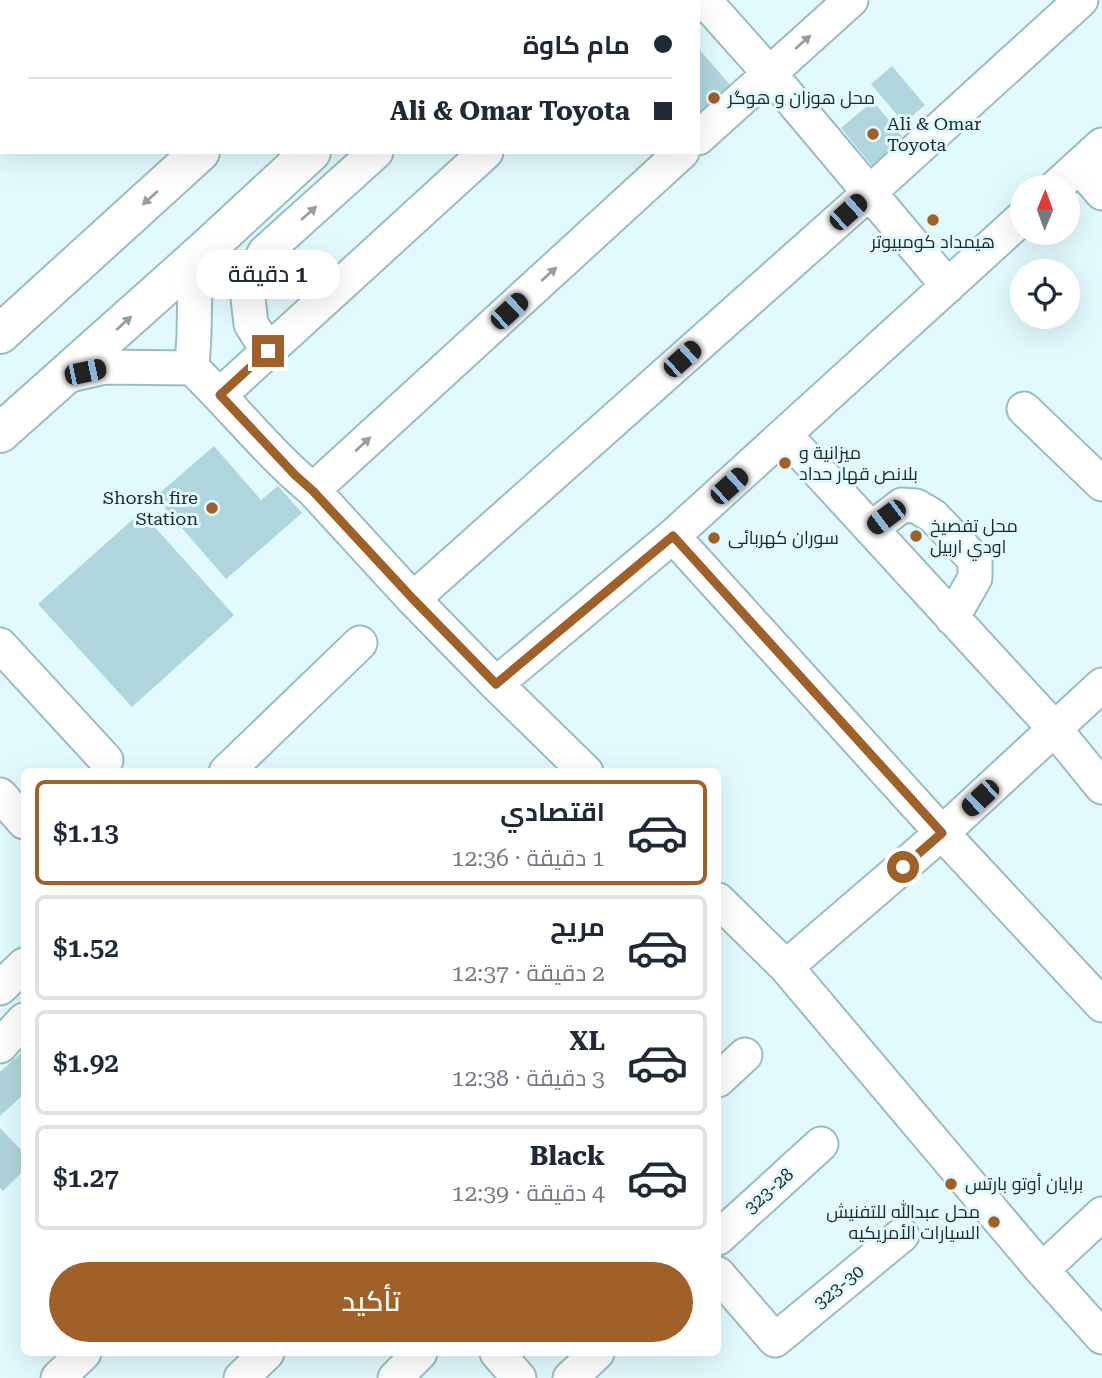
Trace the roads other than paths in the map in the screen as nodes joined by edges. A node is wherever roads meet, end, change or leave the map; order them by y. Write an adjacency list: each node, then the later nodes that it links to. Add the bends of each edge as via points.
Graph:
1 (704, 0): 4 (street)
2 (851, 0): 4 (street, one-way to 2)
3 (1081, 0): 12 (street)
4 (769, 73): 5 (street); 12 (street)
5 (700, 136)
6 (198, 154): 19 (highway, one-way to 19)
7 (309, 154): 14 (highway)
8 (374, 154): 17 (street, one-way to 8)
9 (484, 154): 20 (street)
10 (680, 154): 28 (street, one-way to 10)
11 (1079, 166): 13 (street)
12 (869, 193): 18 (street); 31 (street)
13 (1102, 193)
14 (239, 218): 16 (highway); 17 (street)
15 (1010, 229): 18 (street)
16 (204, 251): 21 (street, via 195,280); 22 (highway, one-way to 16)
17 (265, 252): 20 (street, via 250,279 248,298 251,324)
18 (948, 286): 26 (street)
19 (0, 334)
20 (268, 351): 23 (street)
21 (192, 368): 22 (street, via 105,367); 23 (street)
22 (66, 376): 25 (highway)
23 (220, 395): 28 (street)
24 (1024, 409): 27 (street)
25 (0, 433)
26 (785, 435): 29 (street); 30 (street)
27 (1102, 484)
28 (313, 491): 31 (street)
29 (871, 529): 32 (street); 32 (street, via 902,505 916,506 933,516 975,560 975,578)
30 (673, 536): 35 (street); 44 (street)
31 (413, 599): 35 (street)
32 (952, 618): 37 (street)
33 (360, 643): 39 (street)
34 (0, 645): 38 (street)
35 (496, 684): 40 (street)
36 (1102, 685): 37 (street)
37 (1054, 728): 41 (street); 44 (street)
38 (106, 760)
39 (230, 768)
40 (582, 768)
41 (1102, 787)
42 (0, 795): 43 (street)
43 (21, 819)
44 (942, 833): 46 (street); 49 (street)
45 (721, 903): 46 (street)
46 (786, 967): 58 (street)
47 (21, 968): 48 (street)
48 (0, 988)
49 (1102, 1005)
50 (21, 1023): 51 (street)
51 (0, 1046)
52 (745, 1055): 53 (street)
53 (721, 1077)
54 (821, 1144): 56 (street, 323-28)
55 (1102, 1214): 58 (street)
56 (721, 1235)
57 (902, 1235): 59 (street, 323-30, via 775,1339)
58 (1042, 1270): 60 (street)
59 (721, 1277)
60 (1102, 1337)
61 (81, 1356): 66 (street)
62 (264, 1356): 67 (street)
63 (417, 1356): 68 (street)
64 (500, 1356): 69 (street)
65 (594, 1356): 70 (street)
66 (58, 1378)
67 (241, 1378)
68 (396, 1378)
69 (519, 1378)
70 (570, 1378)

